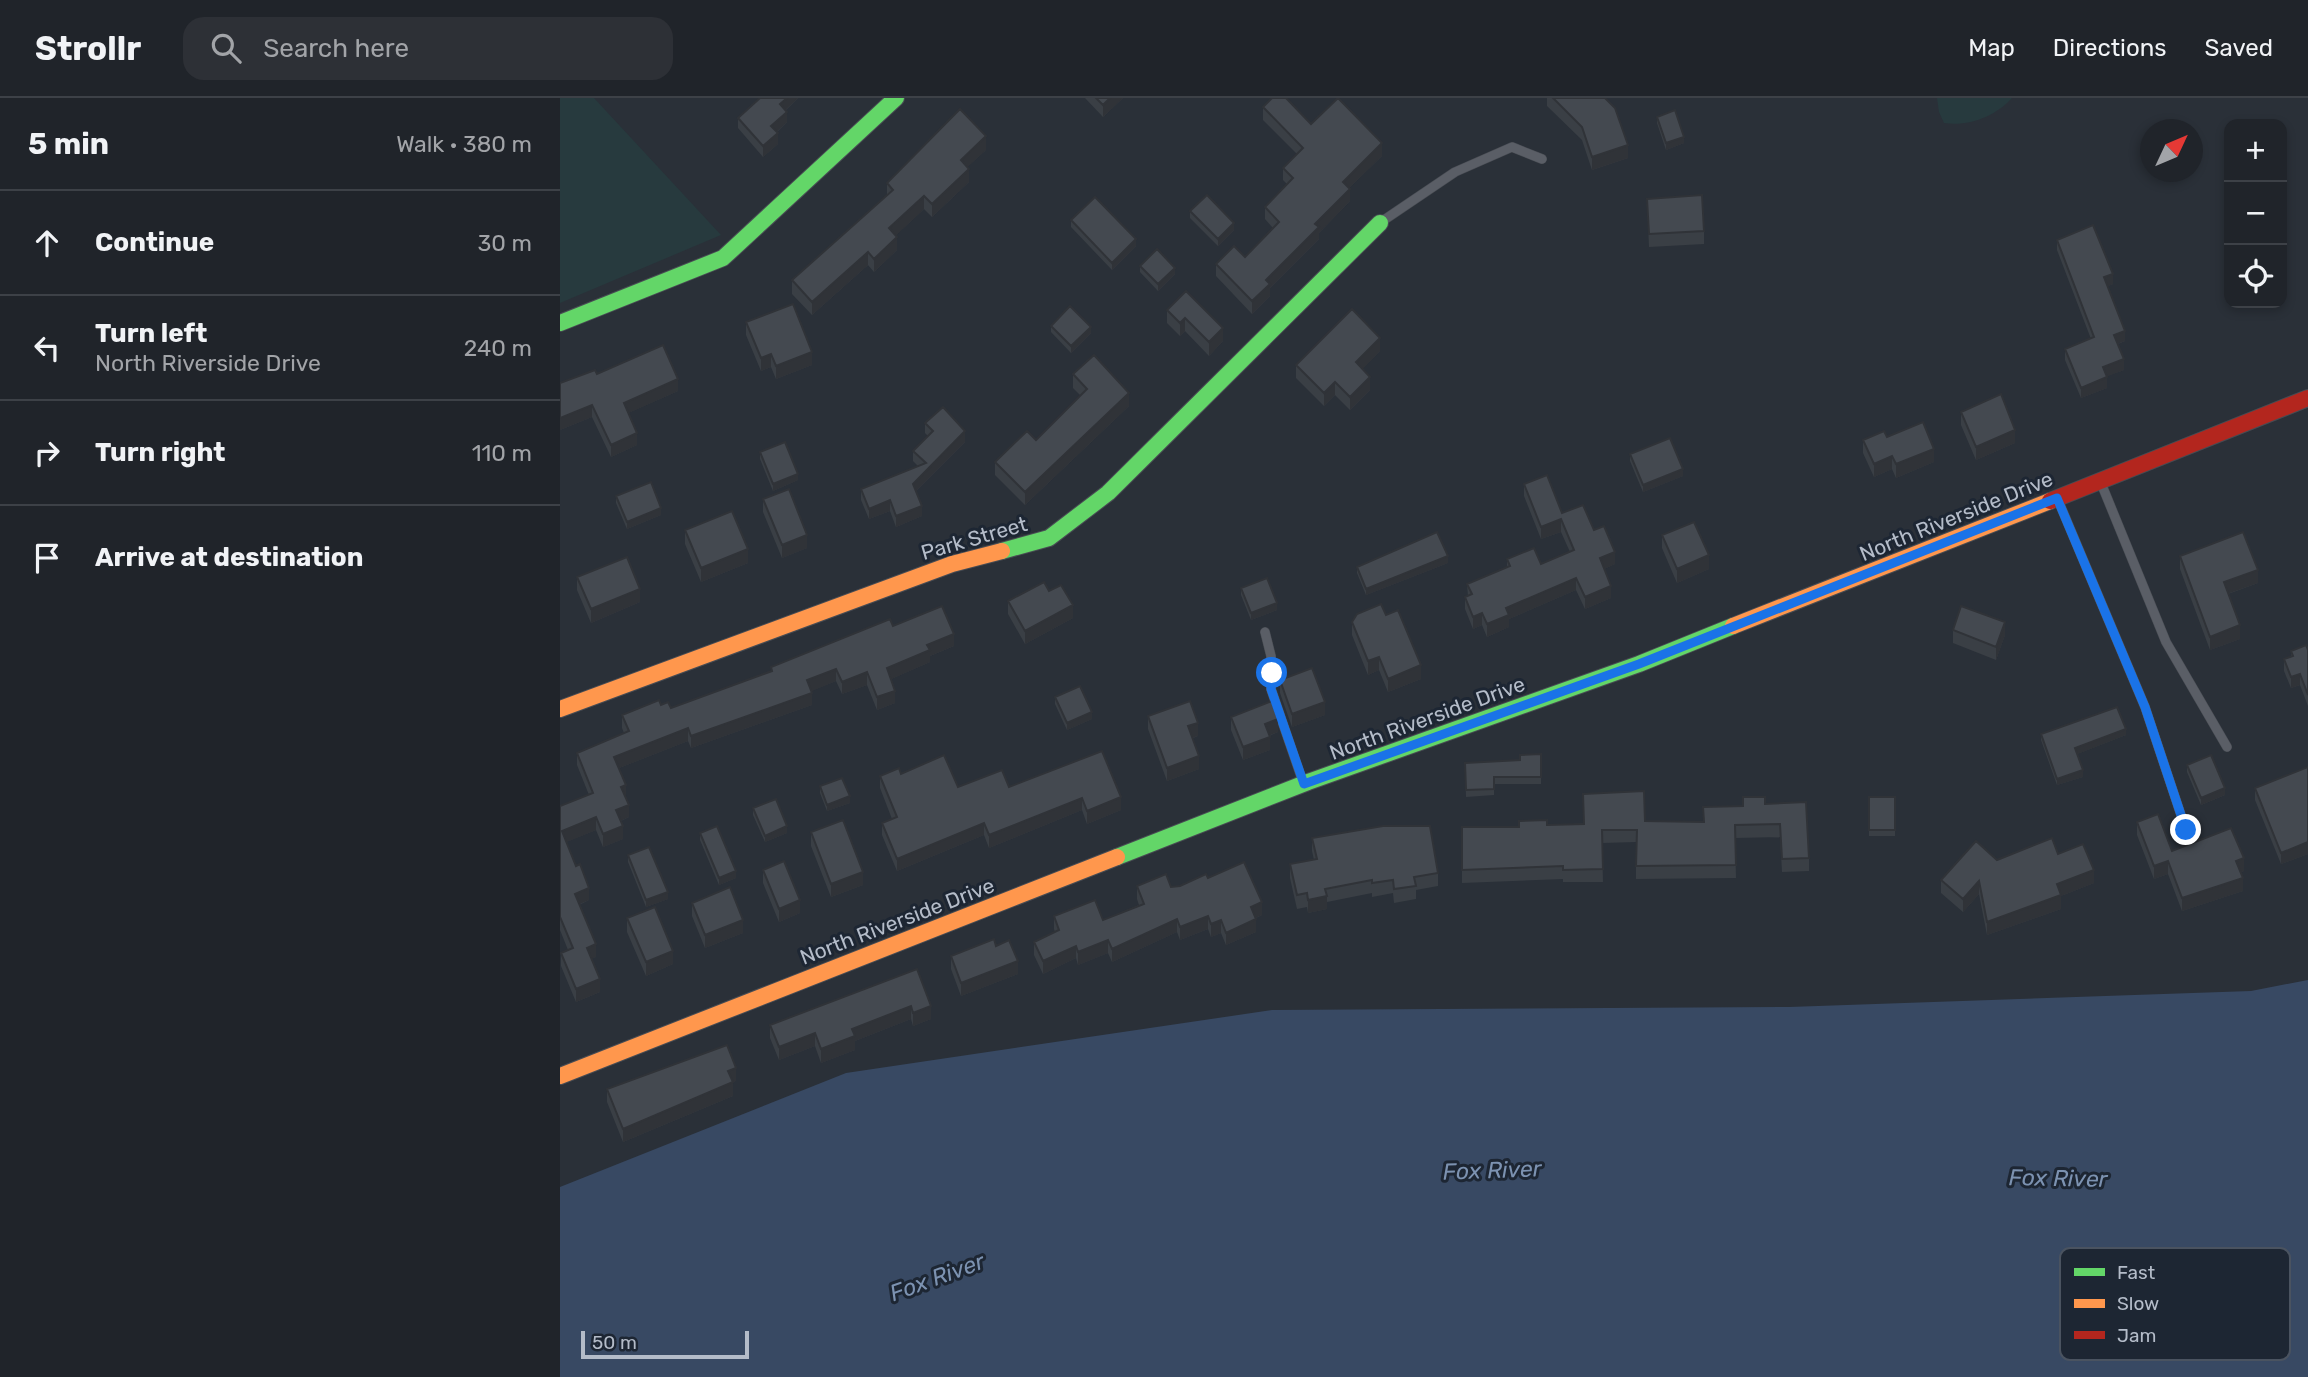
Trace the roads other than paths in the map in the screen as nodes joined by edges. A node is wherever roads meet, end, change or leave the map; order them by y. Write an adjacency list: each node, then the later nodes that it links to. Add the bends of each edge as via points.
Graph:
1 (896, 98): 4 (street, via 723,258)
2 (1542, 159): 3 (lane, via 1512,147 1455,172)
3 (1380, 223): 9 (street, Park Street, via 1108,493 1049,538 952,564)
4 (560, 323)
5 (2308, 398): 6 (street, North Riverside Drive)
6 (2100, 481): 7 (street, North Riverside Drive); 10 (lane, via 2166,642)
7 (2057, 498): 11 (street, North Riverside Drive, via 1639,664); 12 (lane, via 2145,707)
8 (1265, 632): 11 (lane, via 1271,689)
9 (560, 709)
10 (2227, 747)
11 (1304, 784): 13 (street, North Riverside Drive)
12 (2186, 830)
13 (560, 1076)

